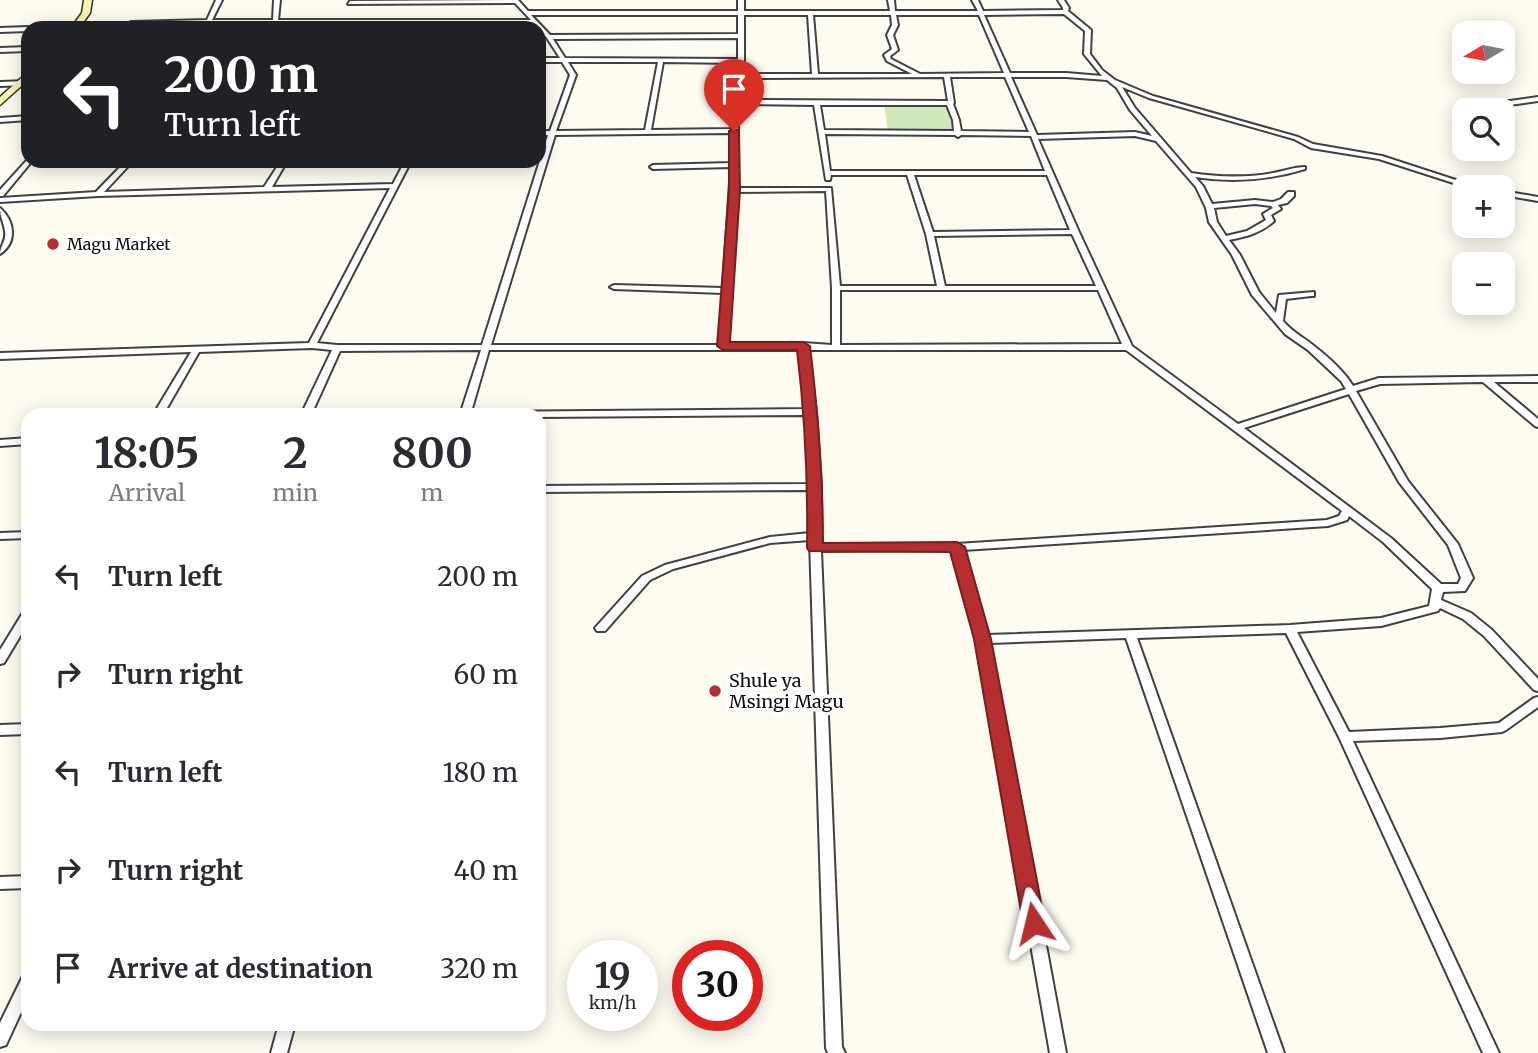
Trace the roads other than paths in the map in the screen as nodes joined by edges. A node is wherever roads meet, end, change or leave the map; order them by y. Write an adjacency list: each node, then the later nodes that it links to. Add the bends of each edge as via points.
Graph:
1 (88, 0): 21 (main road)
2 (219, 0): 22 (street)
3 (278, 0): 23 (street)
4 (515, 0): 11 (street); 17 (street)
5 (617, 0): 18 (street)
6 (741, 0): 12 (street)
7 (795, 0): 13 (street)
8 (891, 0): 19 (street)
9 (975, 0): 20 (street)
10 (1061, 0): 15 (street)
11 (417, 1): 16 (street)
12 (742, 12): 13 (street); 18 (street); 30 (street)
13 (800, 12): 14 (street)
14 (810, 12): 19 (street); 39 (street)
15 (1065, 12): 20 (street); 45 (street, via 1088,30 1087,54)
16 (346, 13): 24 (street); 25 (street)
17 (527, 13): 18 (street); 26 (street)
18 (618, 13)
19 (894, 13): 20 (street); 37 (street, via 890,35 894,50 887,55)
20 (981, 13): 40 (street)
21 (80, 21)
22 (209, 21)
23 (275, 21)
24 (289, 21)
25 (391, 21)
26 (533, 21)
27 (21, 29): 28 (street)
28 (0, 30)
29 (546, 34): 31 (street)
30 (741, 36): 31 (street); 38 (street)
31 (549, 37): 35 (street)
32 (21, 49): 33 (street)
33 (0, 50)
34 (546, 60): 35 (street)
35 (562, 60): 36 (street); 64 (street, via 573,75)
36 (661, 60): 38 (street); 60 (street)
37 (889, 60): 42 (street); 43 (street)
38 (741, 61): 41 (street)
39 (815, 75): 41 (street); 42 (street)
40 (1009, 75): 44 (street); 45 (street); 67 (street)
41 (737, 76): 53 (street)
42 (880, 76): 43 (street)
43 (919, 76): 44 (street)
44 (947, 76): 55 (street)
45 (1112, 80): 50 (street); 56 (street)
46 (21, 83): 47 (street)
47 (0, 84)
48 (21, 85): 51 (main road)
49 (1538, 99): 52 (street)
50 (1163, 100): 56 (street); 82 (street, via 1311,146 1380,157)
51 (0, 102)
52 (1515, 102)
53 (735, 103): 54 (street); 61 (street)
54 (817, 103): 55 (street); 62 (street)
55 (949, 103): 66 (street)
56 (1130, 104): 59 (street)
57 (21, 118): 58 (street)
58 (0, 120)
59 (1149, 129): 65 (street); 68 (street)
60 (648, 131): 61 (street); 64 (street)
61 (734, 131): 70 (street)
62 (821, 132): 66 (street); 78 (street)
63 (546, 133): 64 (street)
64 (552, 133): 69 (street)
65 (1135, 134): 67 (street); 68 (street)
66 (958, 135): 67 (street)
67 (1034, 135): 79 (street)
68 (1158, 139): 81 (street)
69 (546, 152)
70 (734, 165): 71 (street); 86 (street)
71 (653, 167)
72 (23, 168): 87 (street)
73 (123, 168): 88 (street)
74 (280, 168): 84 (street)
75 (405, 168): 83 (street)
76 (541, 168): 109 (street)
77 (1303, 168): 81 (street, via 1273,178)
78 (828, 173): 80 (street); 85 (street)
79 (1050, 173): 80 (street); 96 (street)
80 (910, 174): 97 (street)
81 (1187, 174): 94 (street)
82 (1452, 180)
83 (396, 186): 84 (street); 107 (street)
84 (267, 189): 88 (street)
85 (829, 189): 86 (street); 101 (street)
86 (734, 190): 104 (street)
87 (0, 194)
88 (98, 194): 92 (street)
89 (1291, 194): 93 (street)
90 (1515, 196): 91 (street)
91 (1538, 199)
92 (0, 200)
93 (1273, 204): 94 (street); 98 (street, via 1276,209 1267,214 1270,221 1265,227)
94 (1209, 206): 98 (street)
95 (0, 210): 99 (street, via 11,236)
96 (1075, 232): 97 (street); 103 (street)
97 (930, 234): 102 (street)
98 (1225, 239): 106 (street, via 1255,293)
99 (0, 252)
100 (614, 287): 104 (street)
101 (836, 288): 102 (street); 108 (street)
102 (942, 288): 103 (street)
103 (1101, 288): 112 (street)
104 (727, 291): 110 (street)
105 (1311, 294): 106 (street, via 1282,298)
106 (1279, 322): 118 (street, via 1331,365)
107 (312, 345): 113 (street); 114 (street)
108 (836, 345): 111 (street); 112 (street)
109 (486, 346): 110 (street); 113 (street); 121 (street)
110 (723, 346): 111 (street)
111 (803, 346): 122 (street)
112 (1128, 347): 125 (street)
113 (337, 348): 120 (street)
114 (196, 350): 115 (street); 119 (street)
115 (0, 356)
116 (1538, 379): 117 (street)
117 (1486, 380): 118 (street, via 1379,381); 124 (street)
118 (1351, 390): 125 (street); 135 (street, via 1404,482 1453,544 1466,578 1461,588)
119 (162, 408)
120 (309, 408)
121 (467, 408)
122 (811, 412): 123 (street); 128 (street)
123 (546, 414)
124 (1538, 424)
125 (1236, 428): 130 (street)
126 (21, 442): 127 (street)
127 (0, 443)
128 (816, 487): 129 (street); 133 (street)
129 (546, 489)
130 (1348, 510): 134 (street, via 1343,518 1328,523); 135 (street)
131 (21, 535): 132 (street)
132 (0, 536)
133 (815, 542): 134 (street); 138 (street, via 770,540 669,567 646,578); 154 (street)
134 (957, 547): 141 (street)
135 (1438, 588): 136 (street)
136 (1435, 601): 139 (street, via 1434,608 1381,622); 143 (street, via 1467,615)
137 (21, 626): 142 (street)
138 (601, 628)
139 (1290, 629): 140 (street); 147 (street)
140 (1131, 636): 141 (street); 156 (street)
141 (983, 639): 155 (street)
142 (0, 660)
143 (1538, 687)
144 (1538, 701): 147 (street, via 1502,727)
145 (21, 729): 146 (street)
146 (0, 730)
147 (1345, 737): 157 (street)
148 (21, 882): 149 (street)
149 (0, 883)
150 (21, 996): 152 (street)
151 (285, 1031): 153 (street)
152 (0, 1040)
153 (279, 1053)
154 (837, 1053)
155 (1058, 1053)
156 (1276, 1053)
157 (1491, 1053)

